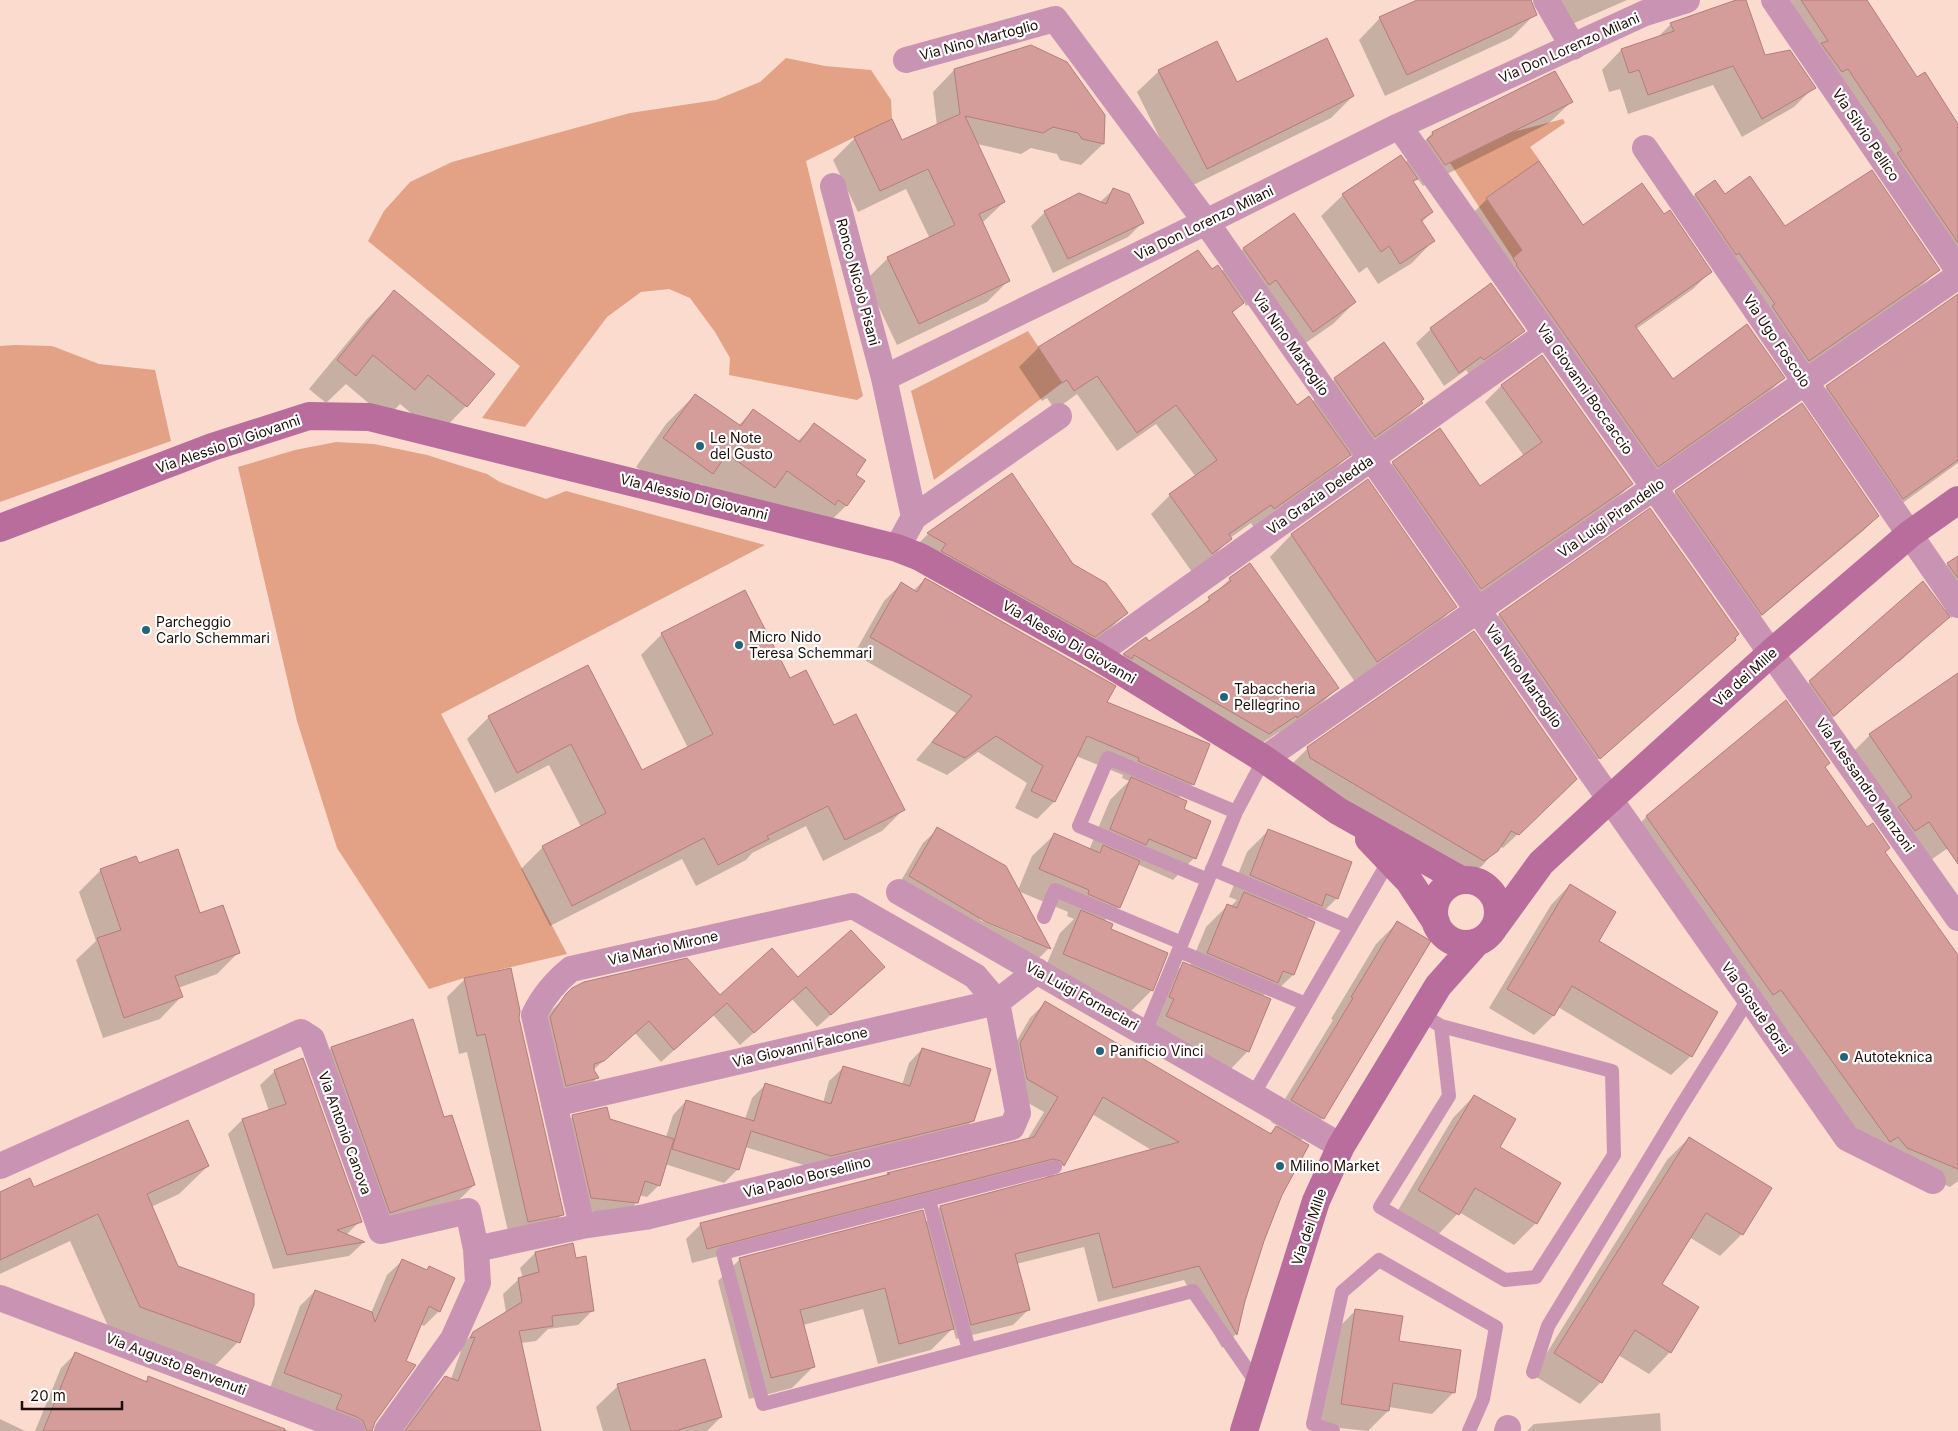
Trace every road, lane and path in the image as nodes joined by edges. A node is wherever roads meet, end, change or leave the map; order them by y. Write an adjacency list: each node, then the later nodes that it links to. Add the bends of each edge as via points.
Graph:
1 (1546, 0): 4 (street)
2 (1687, 0): 4 (street, Via Don Lorenzo Milani, via 1646,13)
3 (1774, 0): 10 (street, Via Silvio Pellico)
4 (1573, 47): 6 (street, Via Don Lorenzo Milani)
5 (906, 60): 9 (street, Via Nino Martoglio, via 1055,19)
6 (1399, 126): 9 (street, Via Don Lorenzo Milani); 12 (street, Via Giovanni Boccaccio)
7 (1645, 148): 14 (street, Via Ugo Foscolo)
8 (833, 186): 13 (street, Ronco Nicolò Pisani)
9 (1206, 222): 13 (street, Via Don Lorenzo Milani); 16 (street, Via Nino Martoglio)
10 (1958, 270)
11 (1958, 276): 14 (street, Via Luigi Pirandello)
12 (1546, 334): 16 (street, Via Grazia Deledda); 17 (street, Via Giovanni Boccaccio)
13 (884, 378): 19 (street)
14 (1805, 382): 17 (street, Via Luigi Pirandello); 21 (street, Via Ugo Foscolo)
15 (1058, 416): 19 (street)
16 (1371, 458): 24 (street, Via Nino Martoglio); 26 (street, Via Grazia Deledda)
17 (1654, 487): 24 (street, Via Luigi Pirandello); 25 (street, Via Giovanni Boccaccio)
18 (1958, 500): 21 (street, Via dei Mille)
19 (914, 517): 22 (street)
20 (0, 528): 22 (street, Via Alessio Di Giovanni, via 212,447 309,416 369,417)
21 (1910, 534): 23 (street, Via Ugo Foscolo); 25 (street, Via dei Mille)
22 (897, 548): 26 (street, Via Alessio Di Giovanni, via 920,557)
23 (1958, 604)
24 (1478, 610): 27 (street, Via Luigi Pirandello); 28 (street, Via Nino Martoglio)
25 (1771, 653): 28 (street, Via dei Mille); 38 (street, Via Alessandro Manzoni)
26 (1094, 655): 27 (street, Via Alessio Di Giovanni)
27 (1264, 759): 29 (street, Via Alessio Di Giovanni); 30 (lane)
28 (1610, 799): 32 (street, Via dei Mille); 45 (street, Via Giosuè Borsi)
29 (1338, 811): 31 (street); 34 (street)
30 (1236, 812): 33 (lane); 33 (lane, via 1108,758 1079,826)
31 (1390, 859): 39 (lane); 40 (street, via 1409,880)
32 (1541, 863): 35 (street); 41 (street)
33 (1210, 874): 39 (lane); 42 (lane)
34 (1461, 880): 35 (street, via 1475,881); 40 (street, via 1439,895 1434,909)
35 (1488, 888): 41 (street, via 1498,912)
36 (899, 892): 43 (street, Via Luigi Fornaciari)
37 (1044, 917): 42 (lane, via 1055,890)
38 (1958, 918)
39 (1350, 927): 47 (lane)
40 (1439, 928): 41 (street, via 1452,940 1464,944); 44 (street, via 1444,953)
41 (1486, 934): 44 (street)
42 (1180, 947): 47 (lane); 49 (lane)
43 (1037, 971): 46 (street, Via Giovanni Falcone); 49 (street, Via Luigi Fornaciari)
44 (1438, 986): 48 (street, Via dei Mille)
45 (1749, 998): 55 (street, Via Giosuè Borsi, via 1847,1138); 61 (lane, via 1548,1326)
46 (998, 1002): 51 (street, Via Giovanni Falcone); 51 (street, Via Mario Mirone, via 975,976 853,906 571,969 542,998 534,1015); 57 (street, Via Paolo Borsellino, via 1018,1114 1012,1126 645,1217)
47 (1306, 1004): 50 (lane)
48 (1431, 1020): 48 (lane, via 1449,1096 1380,1207 1505,1280 1536,1277 1614,1155 1612,1071); 52 (street, Via dei Mille)
49 (1145, 1032): 50 (street, Via Luigi Fornaciari)
50 (1253, 1095): 52 (street, Via Luigi Fornaciari)
51 (554, 1104): 57 (street, Via Mario Mirone)
52 (1342, 1146): 62 (street, Via dei Mille, via 1316,1201)
53 (0, 1166): 58 (street, Via Antonio Canova, via 301,1032 312,1039 381,1231 468,1211)
54 (1055, 1166): 56 (lane)
55 (1933, 1181)
56 (929, 1200): 60 (lane); 60 (lane, via 723,1253 763,1404)
57 (582, 1226): 58 (street, Via Paolo Borsellino)
58 (476, 1249): 64 (street, Via Antonio Canova, via 478,1284 453,1339)
59 (0, 1298): 63 (street, Via Augusto Benvenuti)
60 (969, 1350): 62 (lane, via 1193,1292)
61 (1533, 1372)
62 (1258, 1385): 65 (street, Via dei Mille)
63 (352, 1431)
64 (388, 1431)
65 (1244, 1431)
66 (1333, 1431): 67 (lane, via 1313,1424 1342,1292 1379,1260 1496,1327 1483,1399)
67 (1469, 1431)

